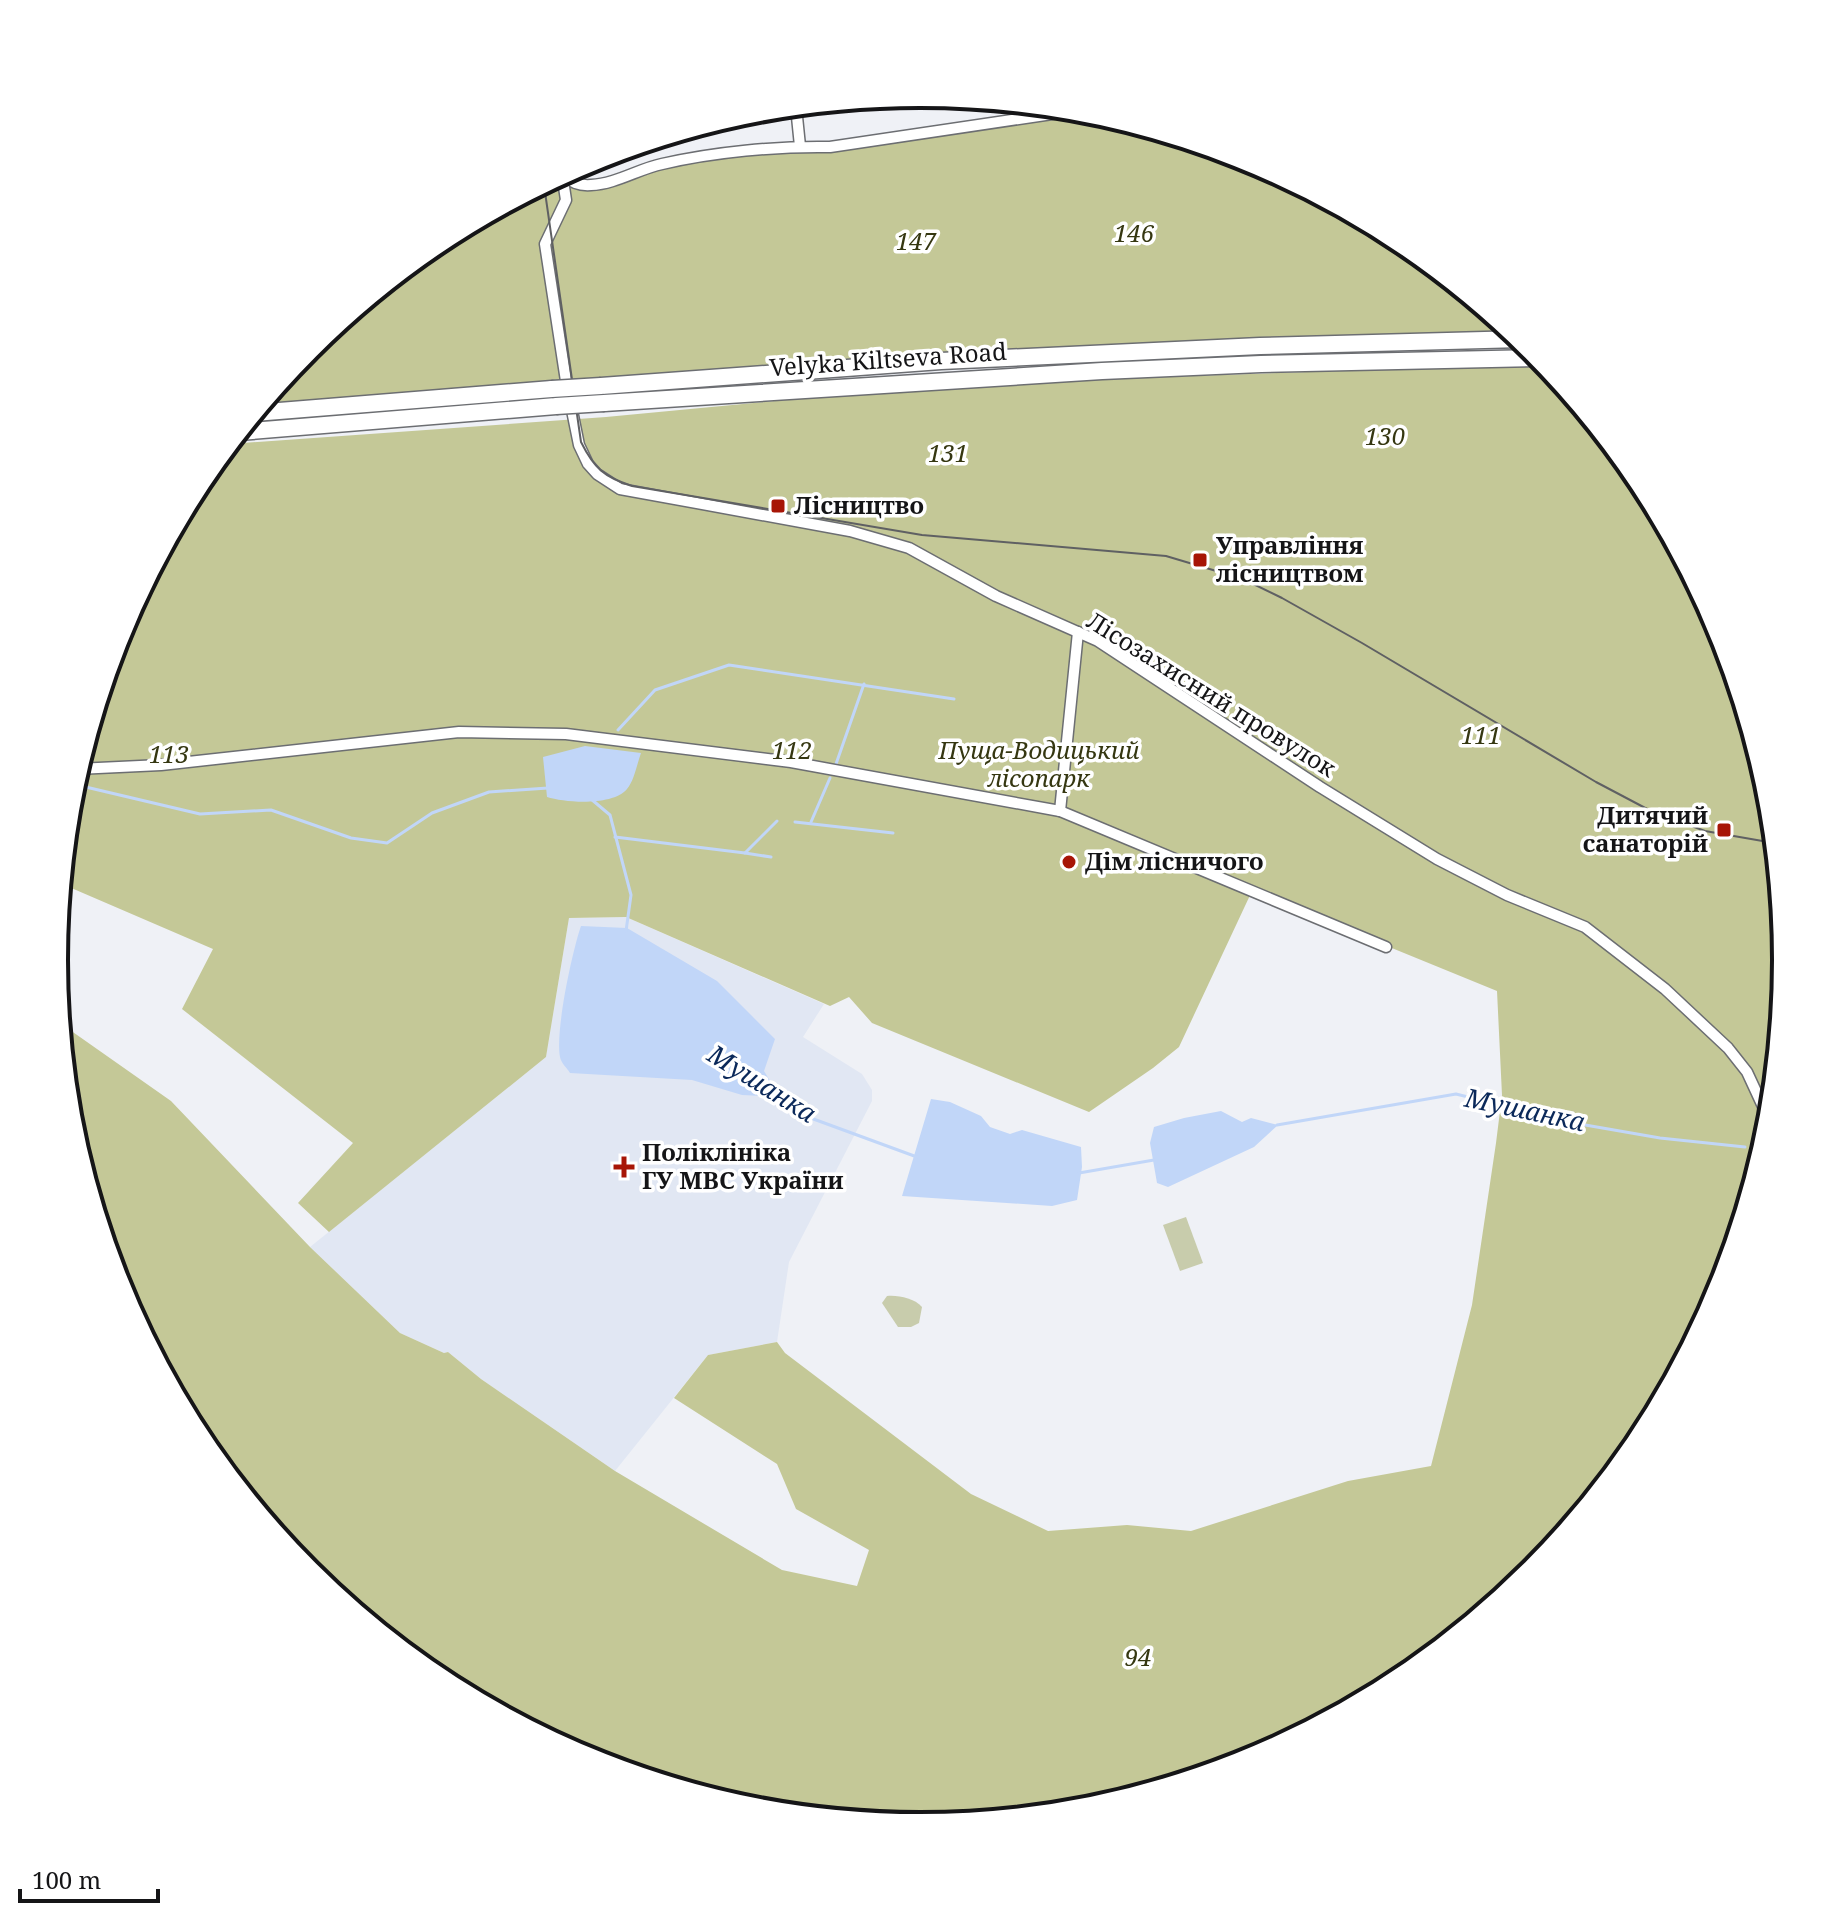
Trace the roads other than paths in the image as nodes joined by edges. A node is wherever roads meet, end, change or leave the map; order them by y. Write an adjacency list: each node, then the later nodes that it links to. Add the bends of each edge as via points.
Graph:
1 (1035, 117): 3 (street, via 830,147)
2 (797, 118): 3 (street)
3 (800, 146): 4 (street, via 680,160 603,184)
4 (574, 182)
5 (564, 187): 11 (street, Лісозахисний провулок, via 566,200 545,244 574,423 579,445 597,474 620,489 850,531 909,548 996,596)
6 (1503, 340): 8 (main road, Velyka Kiltseva Road, bridge, via 984,359 601,386)
7 (1522, 358): 8 (main road, Velyka Kiltseva Road, bridge, via 1118,370 604,403)
8 (554, 398): 9 (main road, Velyka Kiltseva Road); 10 (main road, Velyka Kiltseva Road)
9 (268, 412)
10 (253, 430)
11 (1078, 632): 13 (street); 15 (street, Лісозахисний провулок, via 1437,859 1585,927 1665,989 1728,1048)
12 (90, 768): 13 (street, via 459,732 566,734 791,762)
13 (1060, 811): 14 (street)
14 (1386, 947)
15 (1760, 1101)

